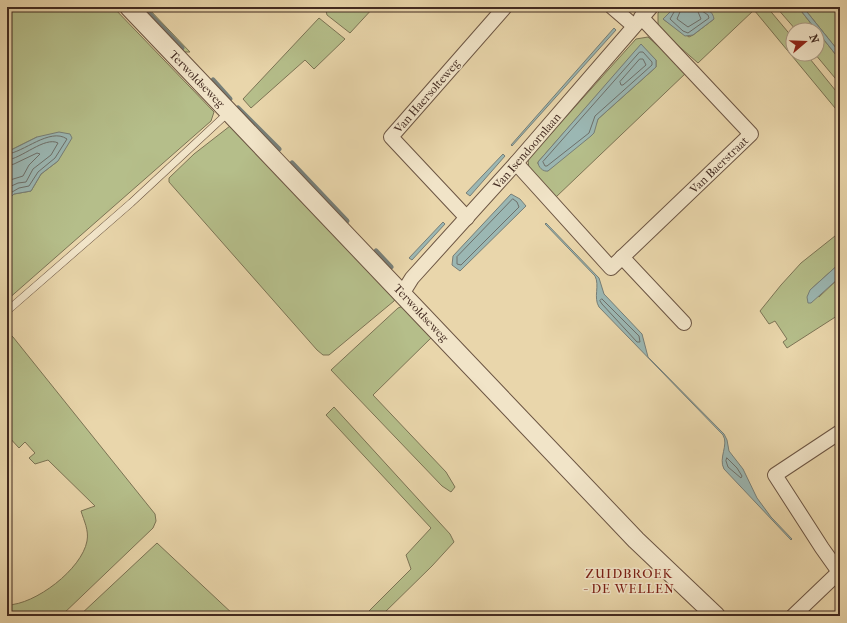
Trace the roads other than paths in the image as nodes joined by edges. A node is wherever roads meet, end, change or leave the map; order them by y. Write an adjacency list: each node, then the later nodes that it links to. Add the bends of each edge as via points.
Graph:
1 (129, 7): 6 (street, Terwoldseweg)
2 (505, 7): 8 (street, Van Haersolteweg, via 391,137)
3 (612, 7): 5 (street)
4 (651, 7): 5 (street, Van Isendoornlaan)
5 (638, 22): 7 (street, Van Isendoornlaan); 9 (street, Van Baerstraat, via 751,134)
6 (229, 112): 10 (street, Terwoldseweg); 11 (lane, via 131,203)
7 (516, 163): 8 (street, Van Isendoornlaan); 9 (street, Van Baerstraat, via 610,268)
8 (467, 218): 10 (street, Van Isendoornlaan, via 412,278)
9 (622, 257): 12 (street)
10 (402, 294): 15 (street, Terwoldseweg, via 636,540)
11 (7, 310)
12 (684, 323)
13 (840, 432): 14 (street, via 776,475)
14 (839, 571): 16 (street)
15 (716, 616)
16 (793, 616)

